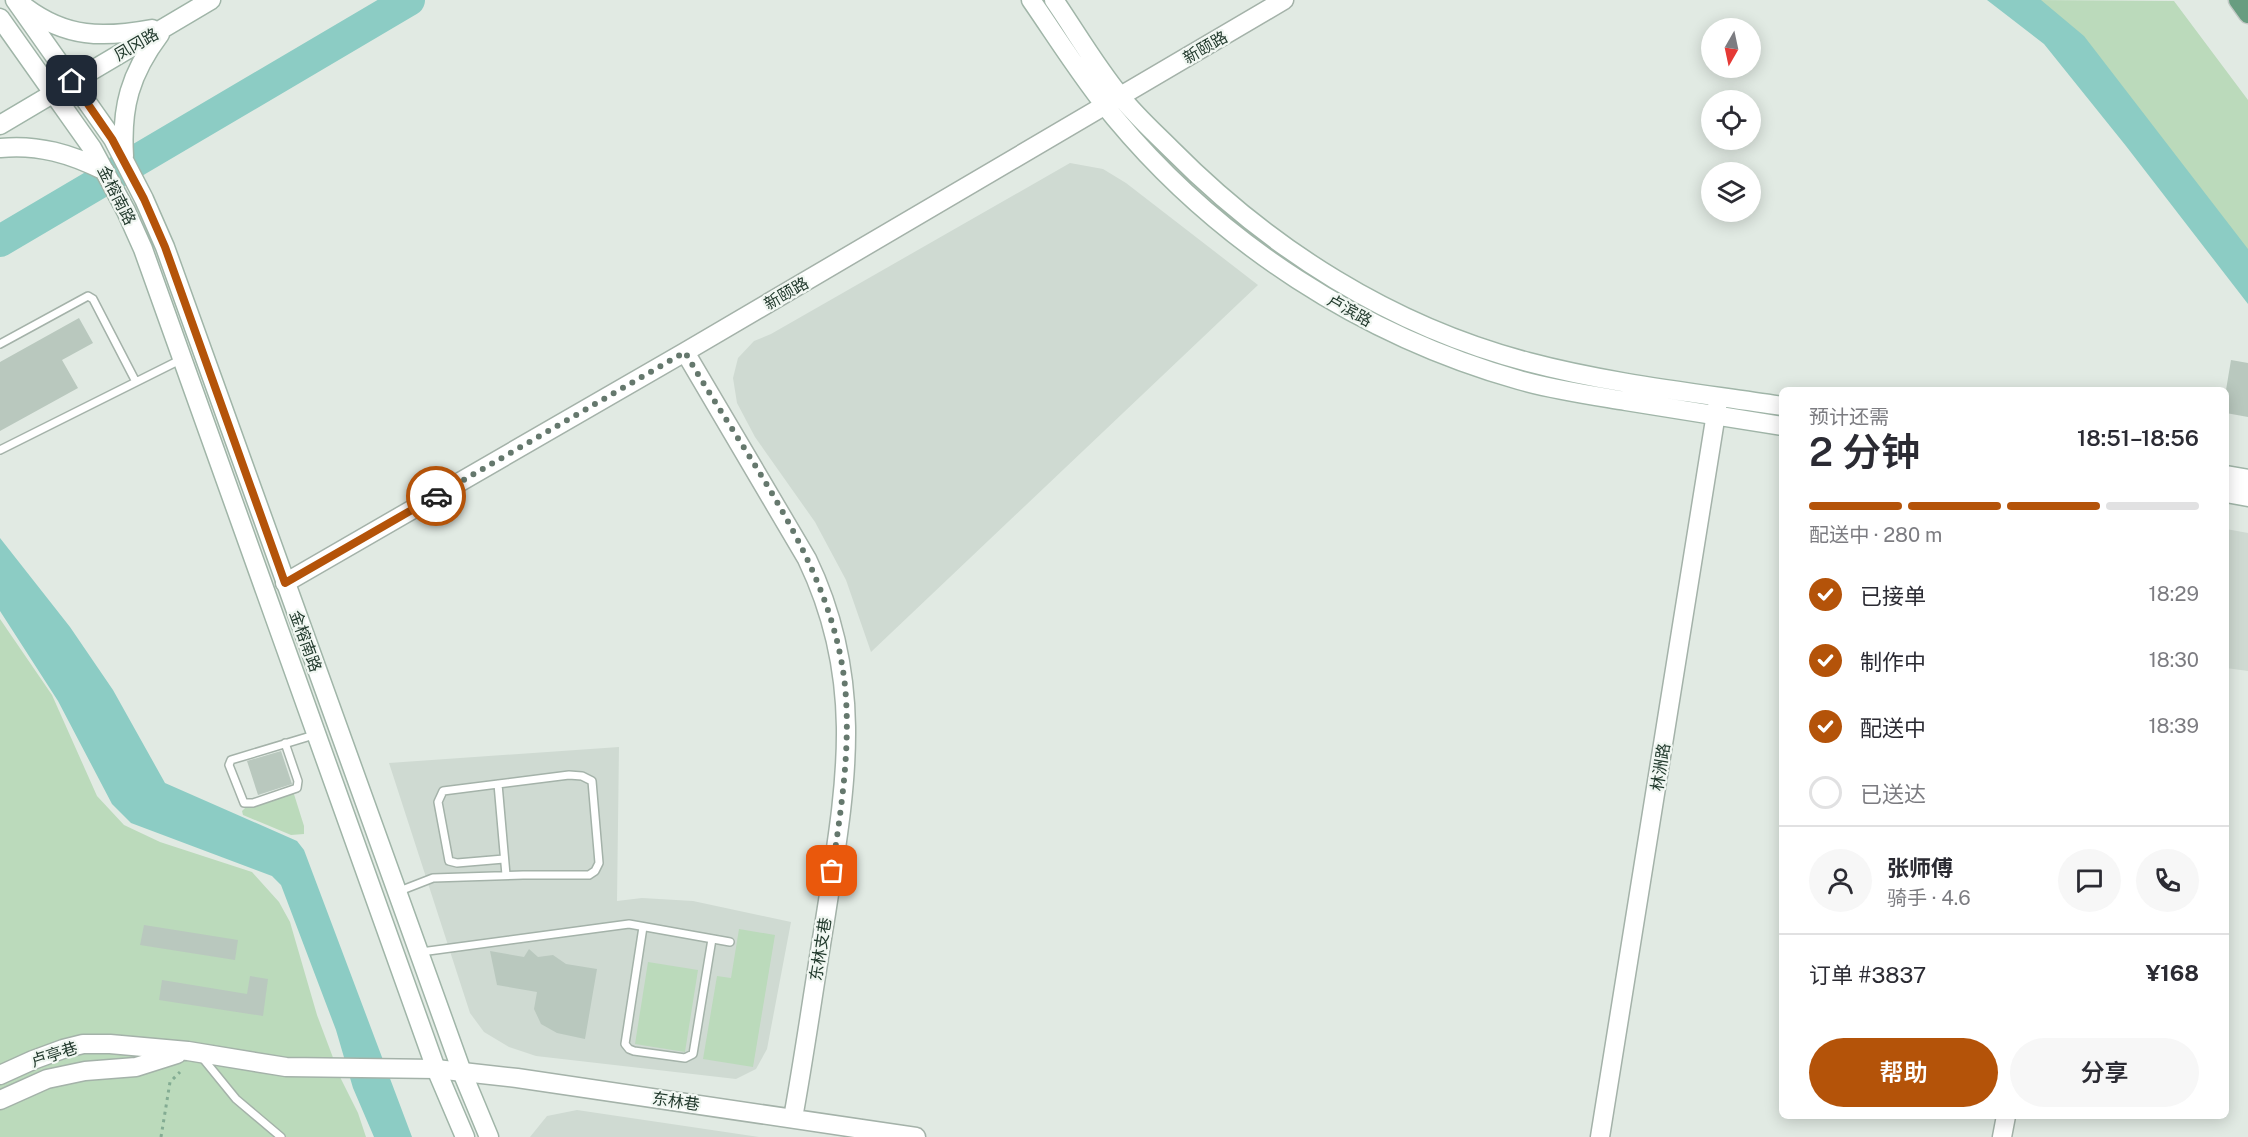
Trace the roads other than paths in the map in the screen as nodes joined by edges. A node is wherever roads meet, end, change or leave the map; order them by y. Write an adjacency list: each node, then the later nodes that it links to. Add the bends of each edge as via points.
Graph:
1 (16, 0): 9 (main road, via 42,20 70,31 130,33); 10 (main road, 金榕南路)
2 (211, 0): 9 (main road, 凤冈路)
3 (1031, 0): 12 (main road, 卢滨路)
4 (1054, 0): 12 (main road)
5 (1284, 0): 12 (main road, 新颐路)
6 (2238, 0): 7 (main road)
7 (2248, 14)
8 (0, 18): 11 (main road, 金榕南路)
9 (166, 26): 10 (main road, 凤冈路); 15 (main road, via 147,50 126,100)
10 (72, 81): 11 (main road, 凤冈路); 15 (main road, 金榕南路)
11 (54, 92): 13 (main road, 凤冈路); 16 (main road, 金榕南路)
12 (1112, 101): 18 (main road, 新颐路); 21 (main road, via 1237,211 1302,260 1377,304 1464,342 1525,361 1597,378); 23 (main road, 卢滨路, via 1160,167 1224,226 1263,256 1353,313 1444,355 1520,381)
13 (0, 125)
14 (0, 148): 16 (main road, via 49,150)
15 (124, 161): 30 (main road, 金榕南路, via 165,247)
16 (105, 171): 19 (main road, 金榕南路, via 143,249)
17 (0, 344): 20 (lane, via 88,297 93,299)
18 (685, 352): 30 (main road, 新颐路); 47 (main road, 东林支巷, via 812,568 836,635 845,683 843,787)
19 (183, 359): 20 (lane); 31 (main road, 金榕南路)
20 (136, 382): 25 (lane)
21 (1719, 396): 22 (main road); 23 (main road, 林洲路)
22 (1779, 406)
23 (1715, 416): 24 (main road, 卢滨路); 53 (main road, 林洲路)
24 (1779, 426)
25 (0, 450)
26 (2229, 476): 27 (main road)
27 (2248, 479)
28 (2229, 494): 29 (main road)
29 (2248, 497)
30 (285, 583): 36 (main road, 金榕南路)
31 (316, 734): 32 (lane); 43 (main road, 金榕南路)
32 (285, 743): 32 (lane, via 231,760 229,765 244,803 297,788)
33 (498, 784): 34 (lane); 34 (lane, via 443,791 438,802 449,861); 35 (lane, via 569,775 592,781 598,863 595,871 589,875)
34 (504, 859): 35 (lane)
35 (506, 875): 36 (lane, via 433,879)
36 (398, 892): 40 (main road, 金榕南路)
37 (643, 927): 38 (lane); 38 (lane, via 625,1044 634,1051 685,1058 693,1054); 40 (lane, via 629,924)
38 (712, 939): 39 (lane)
39 (730, 942)
40 (419, 952): 44 (main road, 金榕南路)
41 (193, 1052): 42 (main road, 卢亭巷); 45 (main road, 卢亭巷, via 82,1044); 46 (main road, via 136,1067 46,1079); 49 (lane, via 236,1099)
42 (286, 1067): 43 (main road, 东林巷)
43 (436, 1069): 44 (main road, 东林巷); 50 (main road, 金榕南路)
44 (462, 1072): 47 (main road, 东林巷); 51 (main road, 金榕南路)
45 (0, 1075)
46 (0, 1100)
47 (793, 1118): 52 (main road, 东林巷)
48 (2005, 1119): 54 (main road)
49 (281, 1137)
50 (465, 1137)
51 (489, 1137)
52 (916, 1137)
53 (1600, 1137)
54 (2002, 1137)

